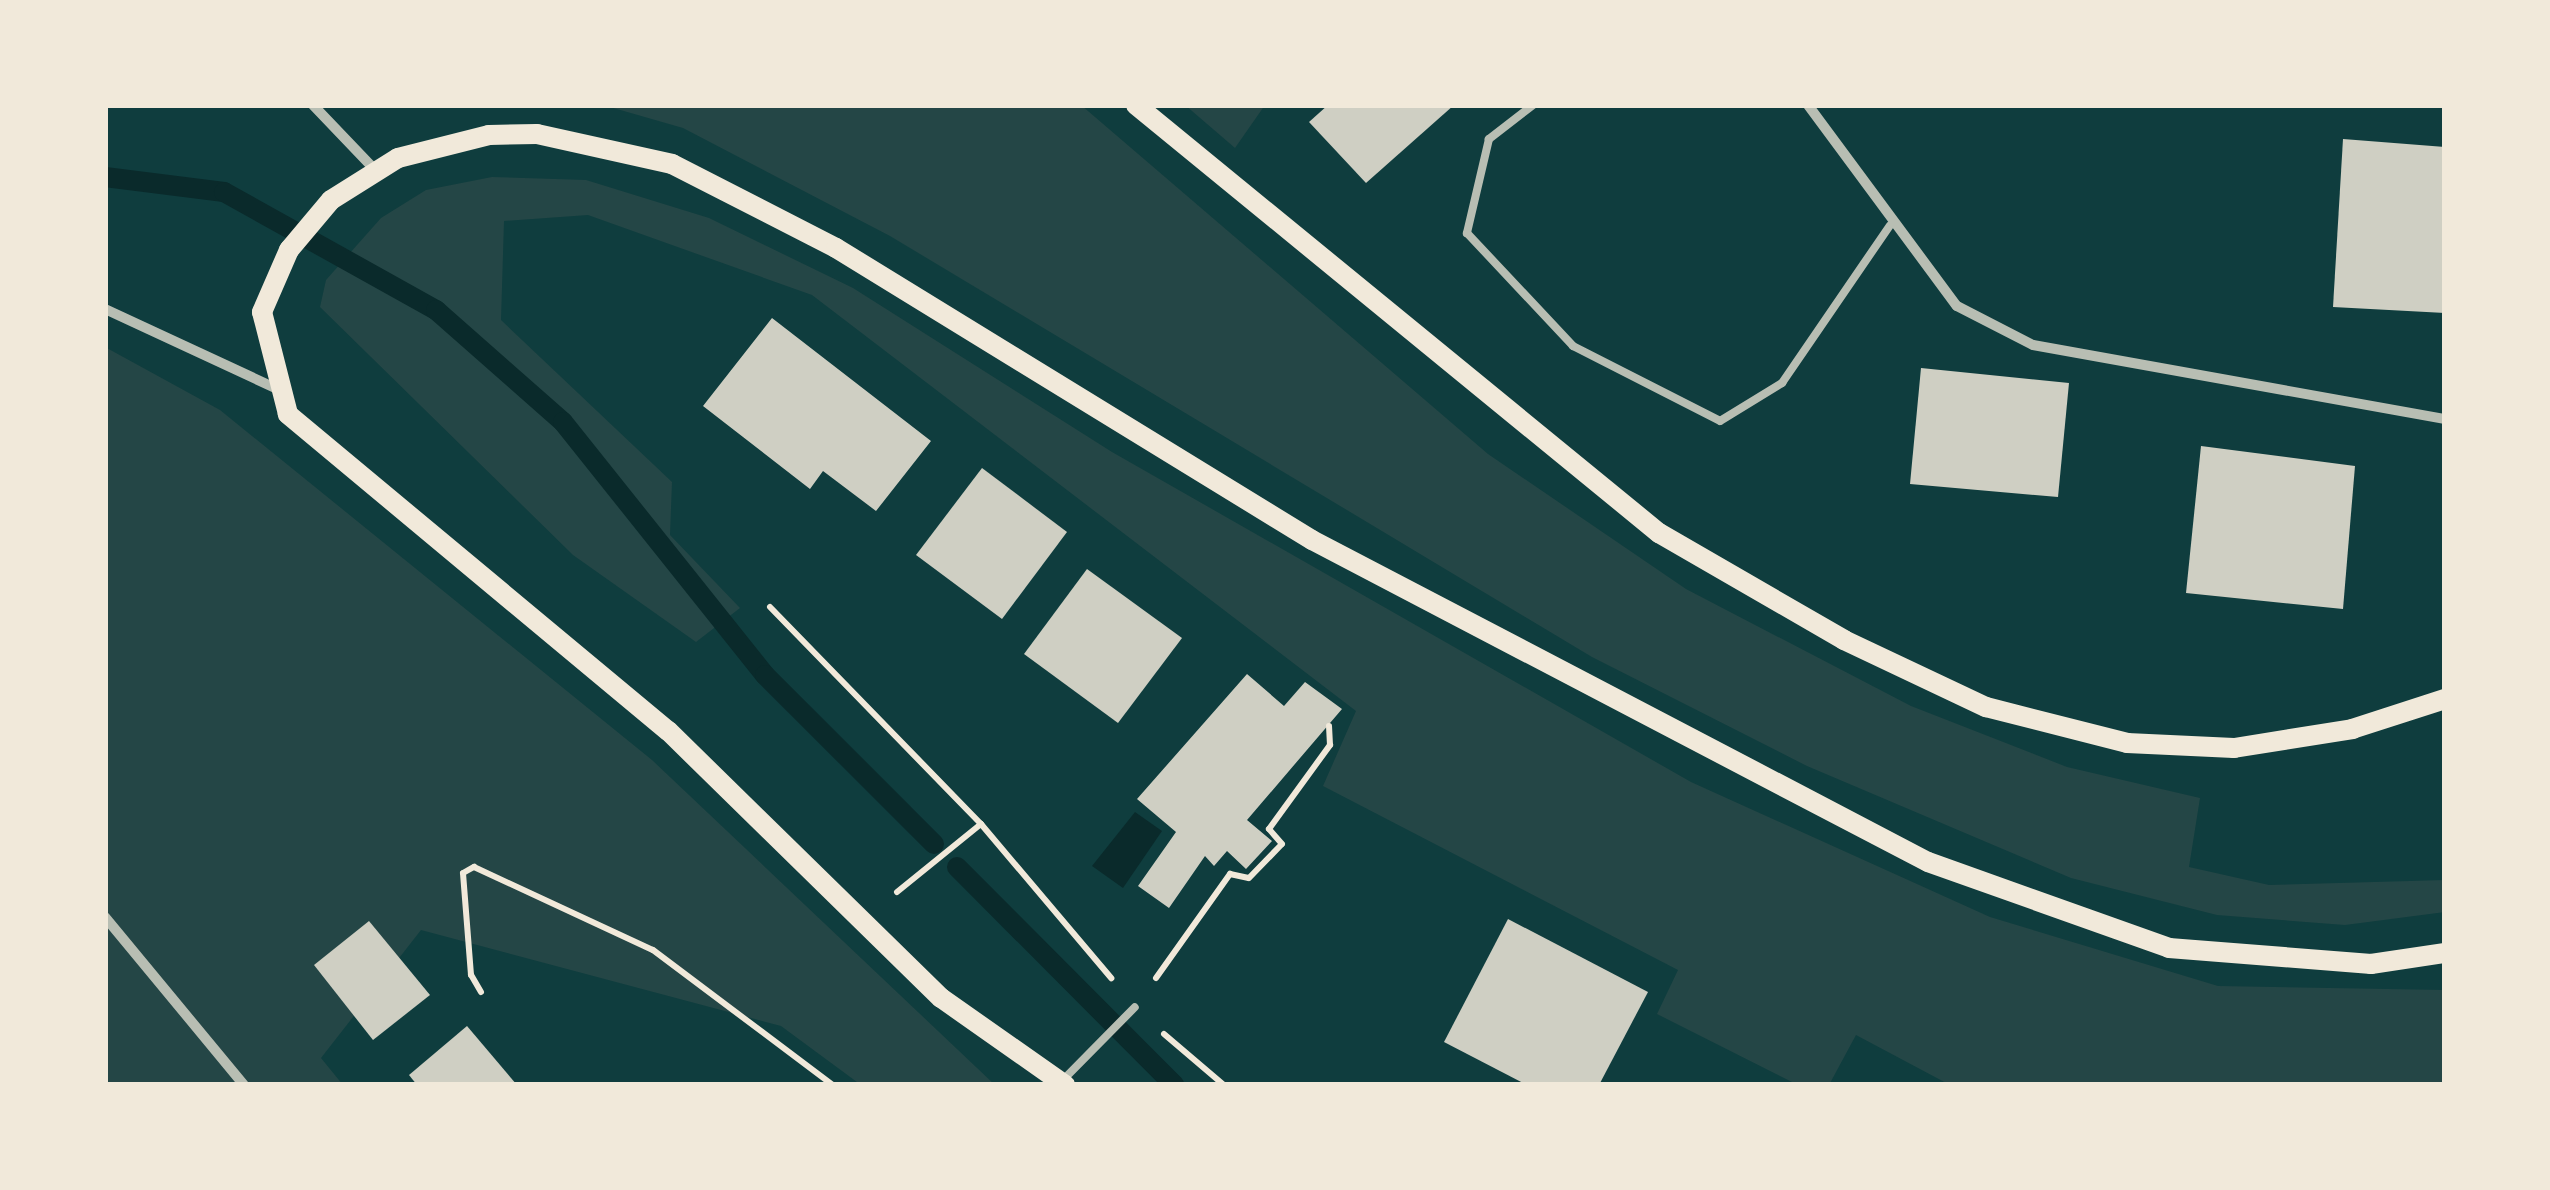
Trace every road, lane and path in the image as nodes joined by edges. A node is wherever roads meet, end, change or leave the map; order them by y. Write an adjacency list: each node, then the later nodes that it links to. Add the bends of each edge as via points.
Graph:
1 (312, 105): 5 (street)
2 (1136, 105): 11 (main road, via 1659,533 1844,640 1986,707 2127,743 2234,748 2352,730)
3 (1534, 105): 6 (lane, via 1489,140 1467,233 1573,346 1720,420 1782,382)
4 (1808, 105): 6 (street)
5 (377, 172): 8 (main road, via 331,200 289,250 262,312); 16 (main road, via 444,143 505,134 672,164 836,248 1312,540 1928,862 2170,948 2372,964)
6 (1890, 225): 9 (street, via 1957,306 2033,345)
7 (105, 309): 8 (street)
8 (274, 388): 19 (main road, via 328,454 668,730 941,998)
9 (2445, 418)
10 (770, 607): 13 (path)
11 (2445, 699)
12 (1329, 726): 18 (path, via 1330,745 1269,829 1282,844 1249,878 1230,874)
13 (981, 824): 14 (path); 18 (path)
14 (922, 874)
15 (105, 917): 20 (street)
16 (2445, 954)
17 (481, 992): 21 (path, via 471,975 463,874 474,867 653,950)
18 (1132, 1010): 19 (lane); 22 (path)
19 (1063, 1084)
20 (244, 1085)
21 (833, 1085)
22 (1224, 1085)

